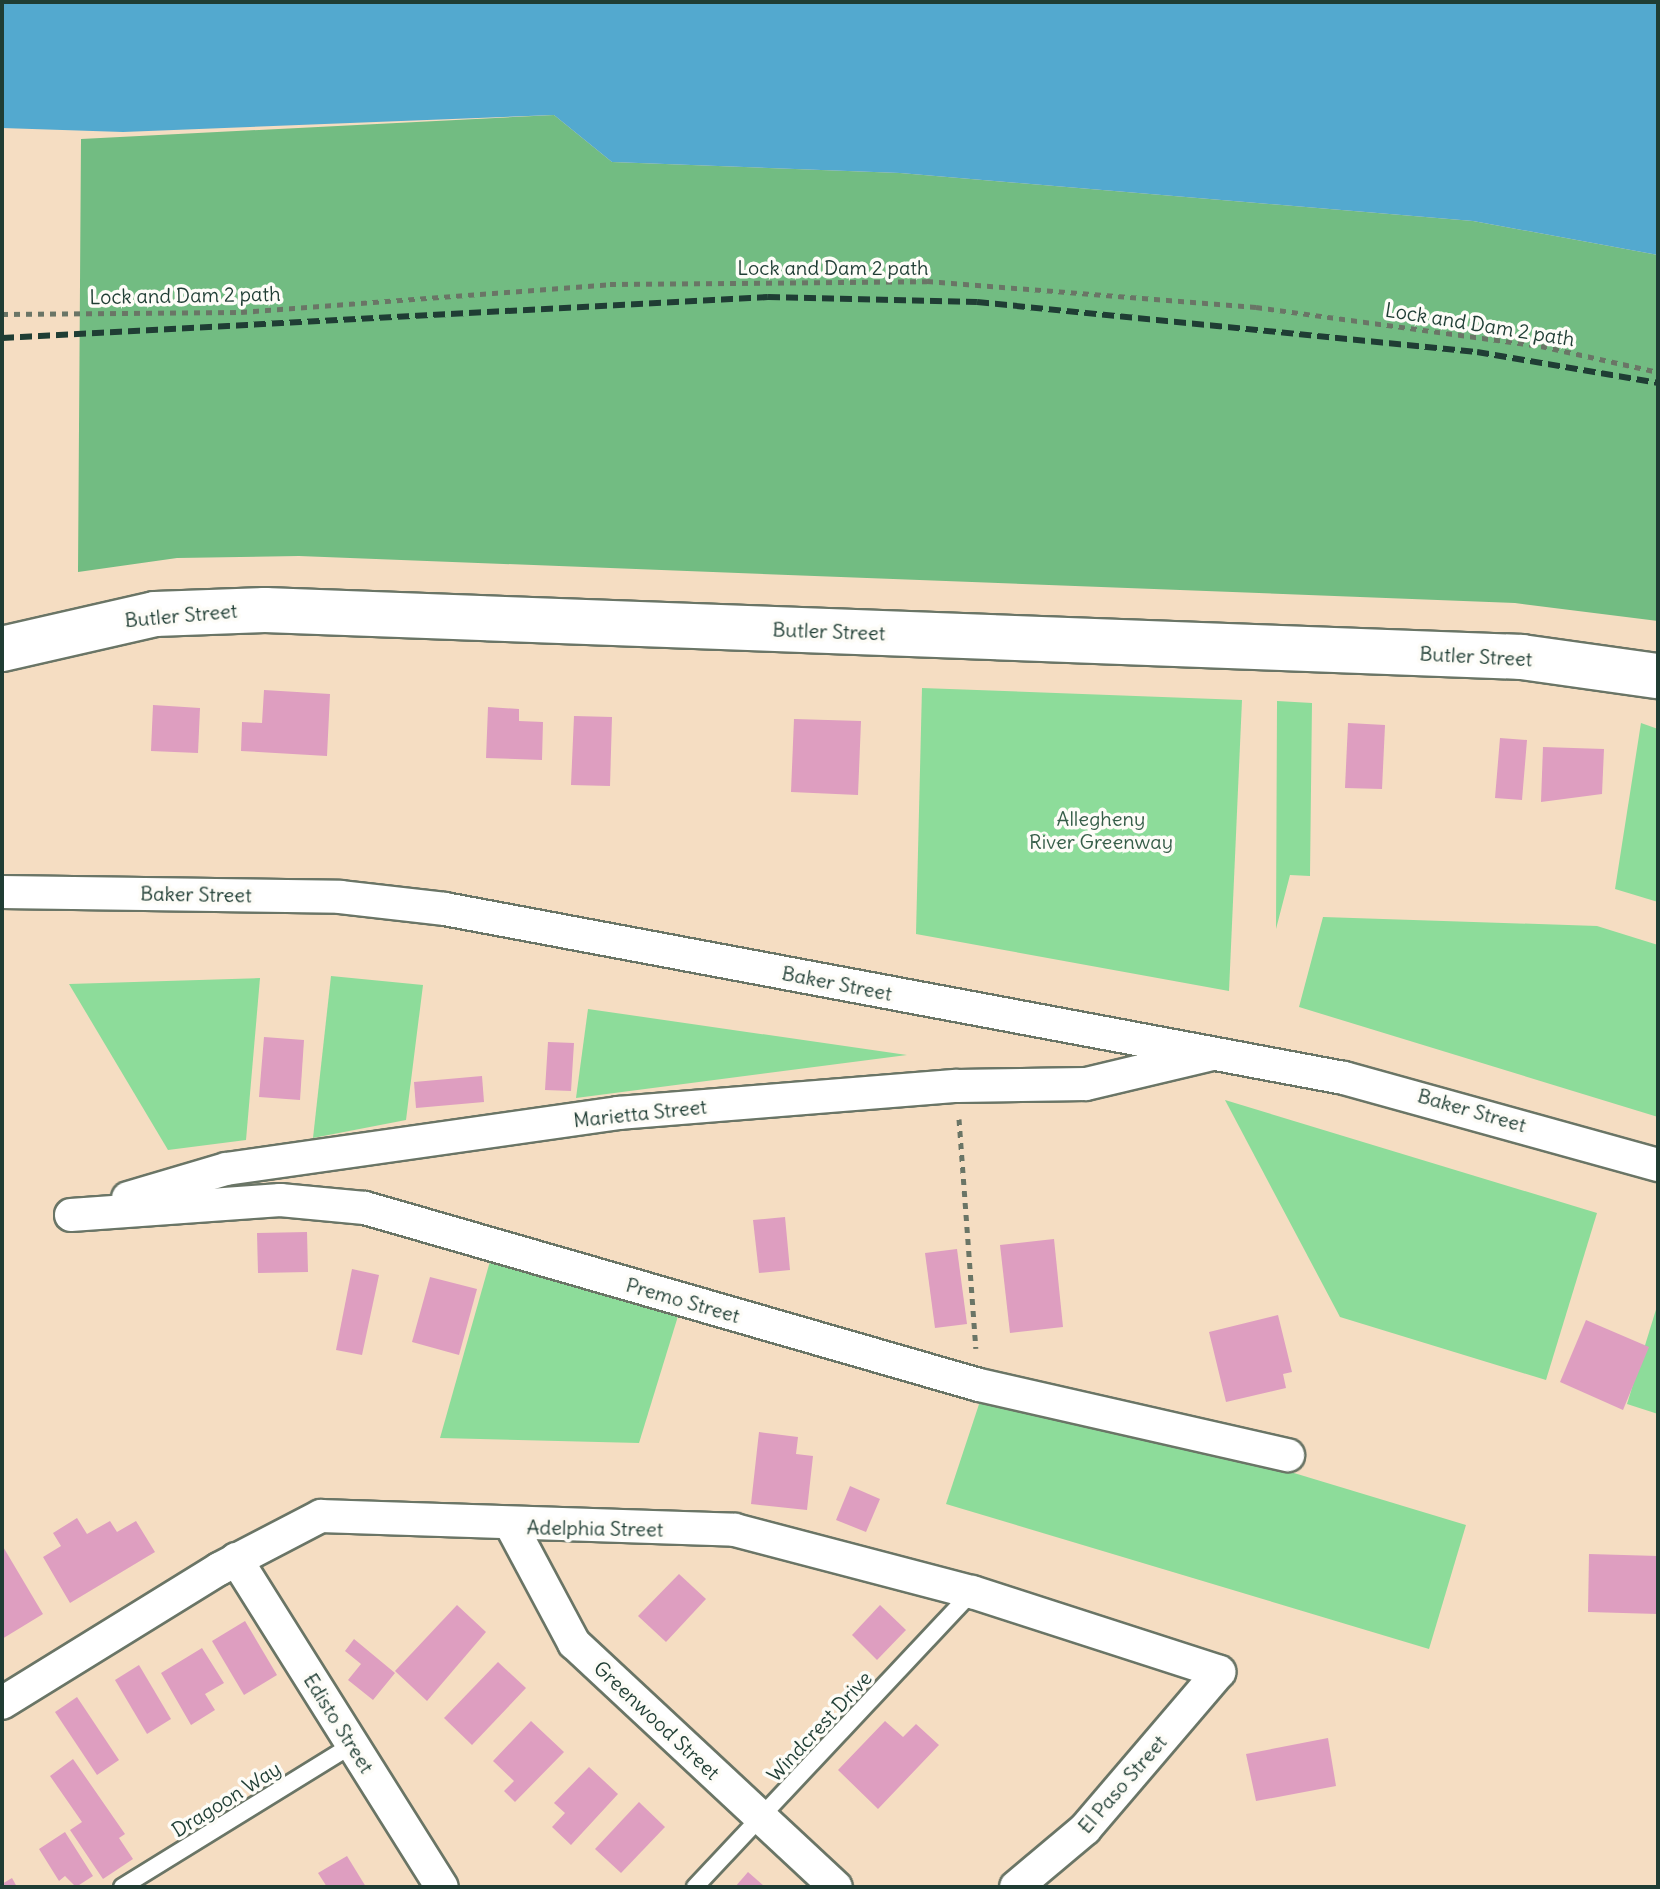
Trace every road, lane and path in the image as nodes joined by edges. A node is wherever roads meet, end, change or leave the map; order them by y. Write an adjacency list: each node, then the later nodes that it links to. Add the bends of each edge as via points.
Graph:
1 (2, 314): 2 (path, Lock and Dam 2 path, via 241,312 610,284 927,281 1256,307 1541,346)
2 (1658, 372)
3 (2, 649): 4 (highway, Butler Street, via 155,614 265,610 1507,656)
4 (1658, 676)
5 (2, 892): 6 (street, Baker Street, via 392,902)
6 (1214, 1053): 7 (street, Marietta Street, via 1118,1080); 8 (street, Baker Street, via 1414,1093)
7 (957, 1086): 9 (street, Marietta Street, via 618,1113 226,1169); 10 (path)
8 (1658, 1165)
9 (71, 1215): 10 (street, Premo Street, via 280,1200 365,1208)
10 (979, 1385): 11 (street, Premo Street)
11 (1288, 1455)
12 (512, 1527): 13 (street, Adelphia Street, via 321,1516); 14 (street, Adelphia Street, via 735,1530); 18 (street, Greenwood Street, via 574,1643)
13 (236, 1559): 16 (street, Adelphia Street); 17 (street, Edisto Street)
14 (972, 1592): 15 (street, Adelphia Street); 18 (lane, Windcrest Drive)
15 (1219, 1672): 23 (street, El Paso Street, via 1085,1829)
16 (2, 1703)
17 (352, 1745): 19 (lane, Dragoon Way); 20 (street, Edisto Street)
18 (761, 1816): 21 (lane, Windcrest Drive); 22 (street, Greenwood Street)
19 (122, 1887)
20 (442, 1887)
21 (695, 1887)
22 (836, 1887)
23 (1016, 1887)

